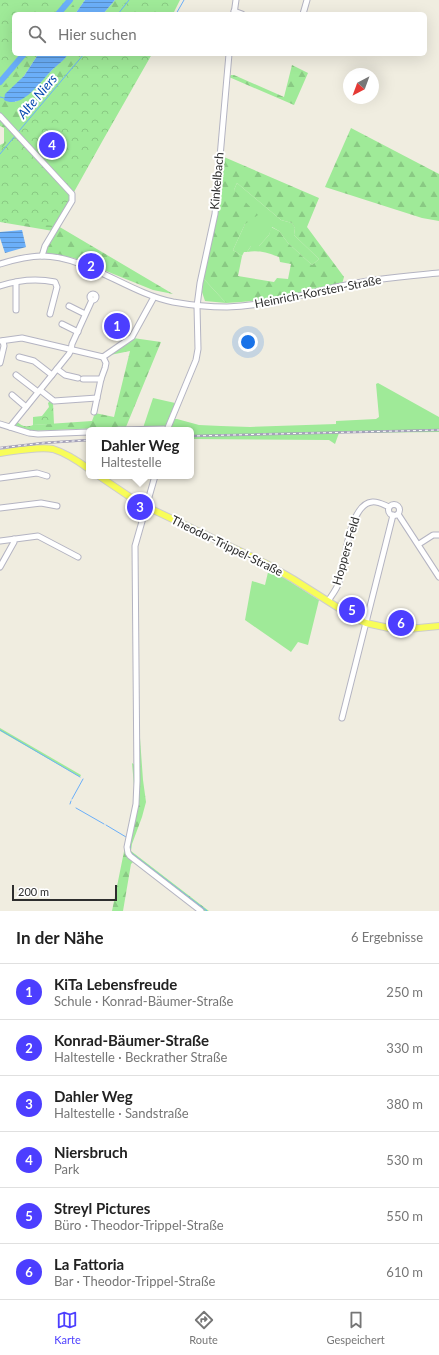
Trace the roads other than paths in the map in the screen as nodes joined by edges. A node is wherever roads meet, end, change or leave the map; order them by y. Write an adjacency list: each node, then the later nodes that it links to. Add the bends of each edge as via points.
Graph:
1 (236, 0): 3 (street)
2 (307, 0): 4 (street)
3 (234, 12)
4 (304, 12)
5 (229, 56): 15 (street, Kinkelbach, via 215,214)
6 (0, 116): 7 (street, via 72,194 72,201 45,246)
7 (42, 256): 8 (street, Heinrich-Korsten-Straße, via 26,257); 12 (street, Heinrich-Korsten-Straße, via 75,262)
8 (0, 264)
9 (439, 273): 15 (street, Heinrich-Korsten-Straße, via 367,281 253,305)
10 (16, 282): 11 (street); 16 (street); 17 (street, via 55,282 57,287)
11 (0, 286)
12 (154, 297): 15 (street, Heinrich-Korsten-Straße); 24 (street, via 132,337)
13 (92, 300): 18 (street)
14 (69, 306): 18 (street)
15 (197, 306): 37 (street, Kinkelbach, via 196,360)
16 (16, 310)
17 (50, 314)
18 (85, 314): 20 (street)
19 (62, 324): 20 (street)
20 (78, 332): 22 (street)
21 (2, 341): 22 (street, via 22,338); 25 (street, via 4,346)
22 (71, 350): 24 (street); 26 (street)
23 (19, 357): 28 (street, via 34,361)
24 (103, 357): 29 (street, via 106,363)
25 (0, 363)
26 (57, 369): 28 (street); 29 (street, via 65,375)
27 (16, 375): 30 (street)
28 (52, 375): 30 (street)
29 (101, 379): 32 (street)
30 (39, 391): 32 (street, via 54,401); 33 (street)
31 (12, 395): 33 (street)
32 (96, 398): 34 (street)
33 (26, 407): 36 (street)
34 (94, 412)
35 (0, 424): 36 (street)
36 (10, 427): 38 (street, via 38,434)
37 (168, 427)
38 (86, 432)
39 (0, 454): 40 (main road, via 52,449 62,452)
40 (86, 467)
41 (47, 476): 42 (street, via 37,474)
42 (0, 478)
43 (103, 479): 47 (main road, Theodor-Trippel-Straße)
44 (154, 479): 47 (street)
45 (57, 506): 46 (street, via 41,502)
46 (0, 508)
47 (147, 508): 57 (main road, Theodor-Trippel-Straße, via 267,564); 61 (street, via 135,546 137,781 136,804 127,847 130,856)
48 (389, 508): 49 (street, via 389,512); 49 (street, via 397,506 400,510); 57 (street, Hoppers Feld, via 372,502 360,508 352,523 337,588)
49 (396, 515): 53 (street); 58 (street)
50 (439, 535): 53 (street, via 433,535)
51 (14, 539): 52 (street); 54 (street, via 38,536); 55 (street)
52 (0, 541)
53 (418, 544): 56 (street)
54 (78, 557)
55 (0, 567)
56 (439, 577)
57 (328, 601): 58 (main road, Theodor-Trippel-Straße, via 348,615)
58 (366, 623): 59 (main road, Theodor-Trippel-Straße, via 398,630); 60 (street)
59 (439, 626)
60 (342, 718)
61 (201, 911)

